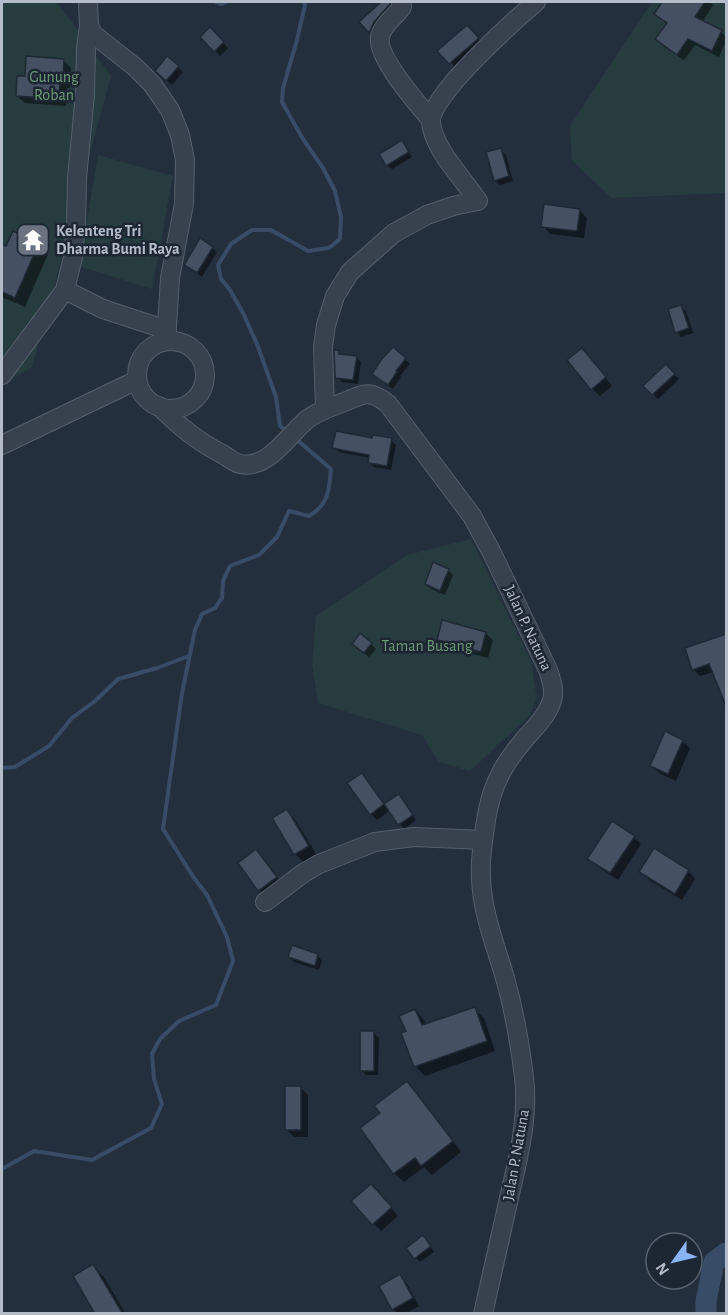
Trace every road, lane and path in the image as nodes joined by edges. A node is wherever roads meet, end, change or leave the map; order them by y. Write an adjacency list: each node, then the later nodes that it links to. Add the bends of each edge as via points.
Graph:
1 (88, 2): 4 (street)
2 (401, 2): 5 (street, via 402,8 383,29 379,39 381,50)
3 (536, 2): 5 (street, via 470,65 441,99)
4 (89, 26): 6 (street, via 76,227); 7 (street, via 93,34 152,84 170,110 180,135 184,204 170,278)
5 (431, 120): 11 (street, via 435,138 447,159 478,201 427,215 394,233 350,272 335,296 326,325)
6 (65, 290): 7 (street); 8 (street)
7 (166, 336): 9 (street, via 139,362); 10 (street, via 198,354 205,370 203,388 193,402 177,410)
8 (2, 375)
9 (137, 380): 10 (street, via 144,397); 12 (street)
10 (159, 406): 11 (street, Jalan P. Natuna, via 182,428 239,464 265,460 297,428)
11 (325, 409): 13 (street, Jalan P. Natuna, via 365,393 388,404 472,516 550,675 553,690 549,707 498,778)
12 (2, 445)
13 (483, 840): 14 (street, via 414,837 375,842 319,864); 15 (street, Jalan P. Natuna, via 480,873 485,911 506,980 526,1094 520,1152)
14 (265, 902)
15 (483, 1314)

